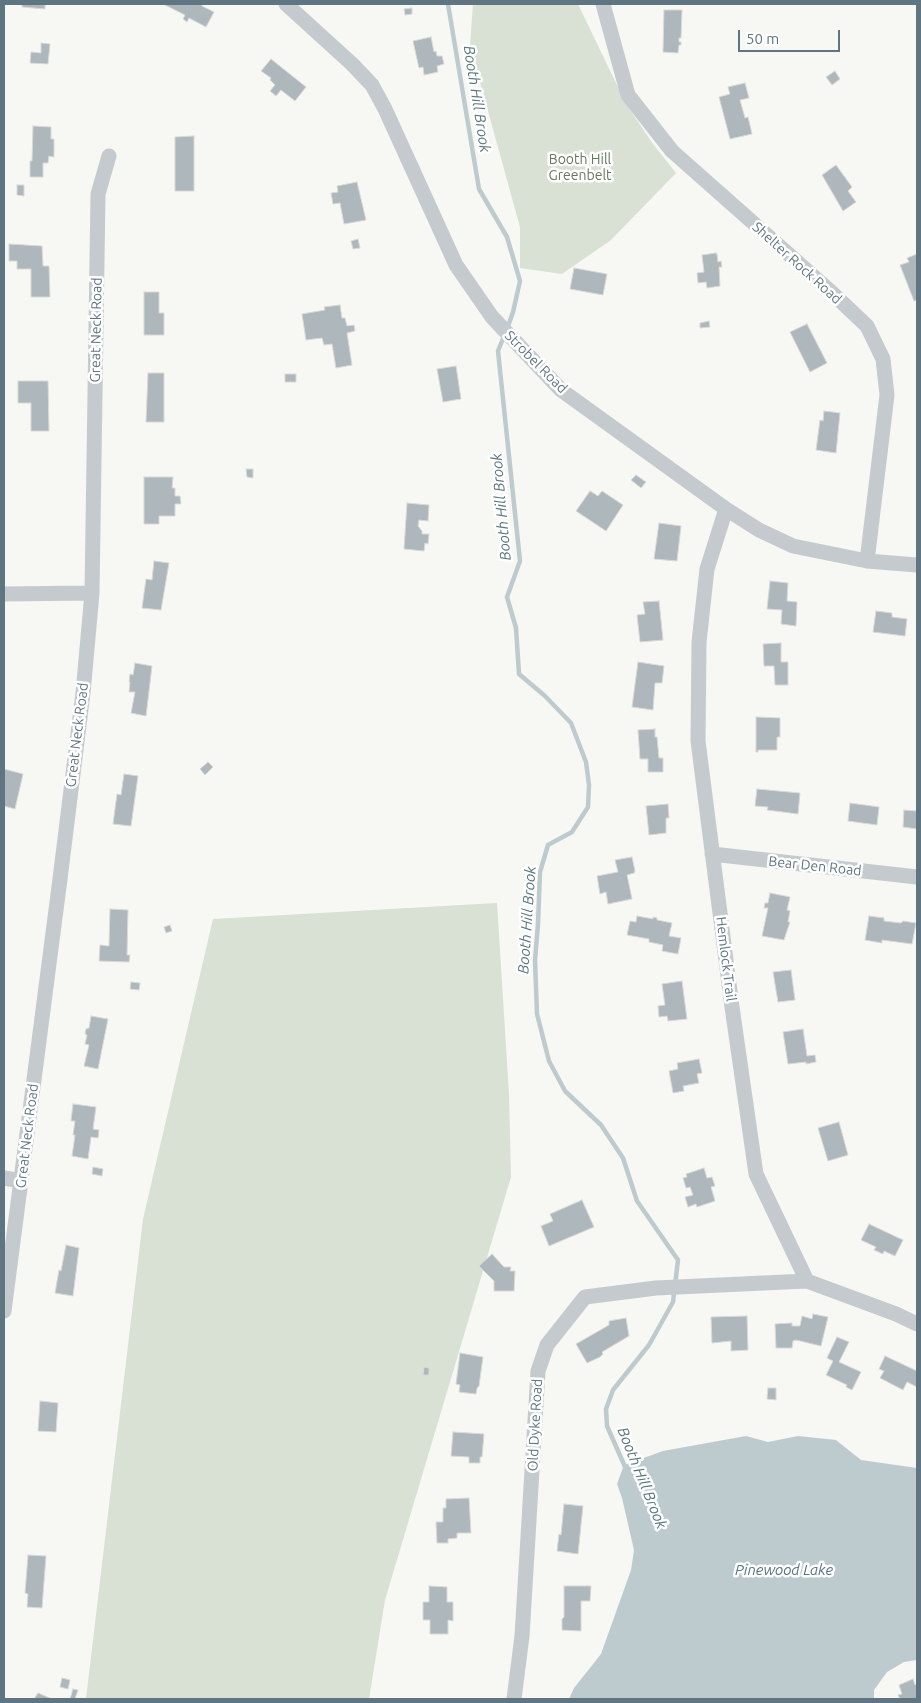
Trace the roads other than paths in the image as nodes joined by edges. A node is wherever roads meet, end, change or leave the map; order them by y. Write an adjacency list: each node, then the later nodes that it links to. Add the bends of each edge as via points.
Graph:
1 (286, 4): 4 (street, Strobel Road, via 372,85 456,265 492,317 561,390)
2 (603, 4): 5 (street, Shelter Rock Road, via 628,95 672,151 867,326 882,359 887,395)
3 (109, 156): 7 (street, Great Neck Road, via 98,194)
4 (726, 509): 5 (street, Strobel Road, via 793,546); 9 (street, Hemlock Trail, via 708,569 699,642 698,741)
5 (867, 560): 6 (street, Strobel Road)
6 (917, 565)
7 (92, 593): 8 (street); 12 (street, Great Neck Road, via 83,693)
8 (4, 594)
9 (712, 854): 10 (street, Bear Den Road); 13 (street, Hemlock Trail, via 756,1174)
10 (917, 877)
11 (4, 1178): 12 (street)
12 (21, 1181): 14 (street, Great Neck Road)
13 (807, 1281): 15 (street); 16 (street, Old Dyke Road, via 656,1288 585,1297 547,1345 538,1371 522,1636)
14 (4, 1311)
15 (917, 1324)
16 (514, 1699)

